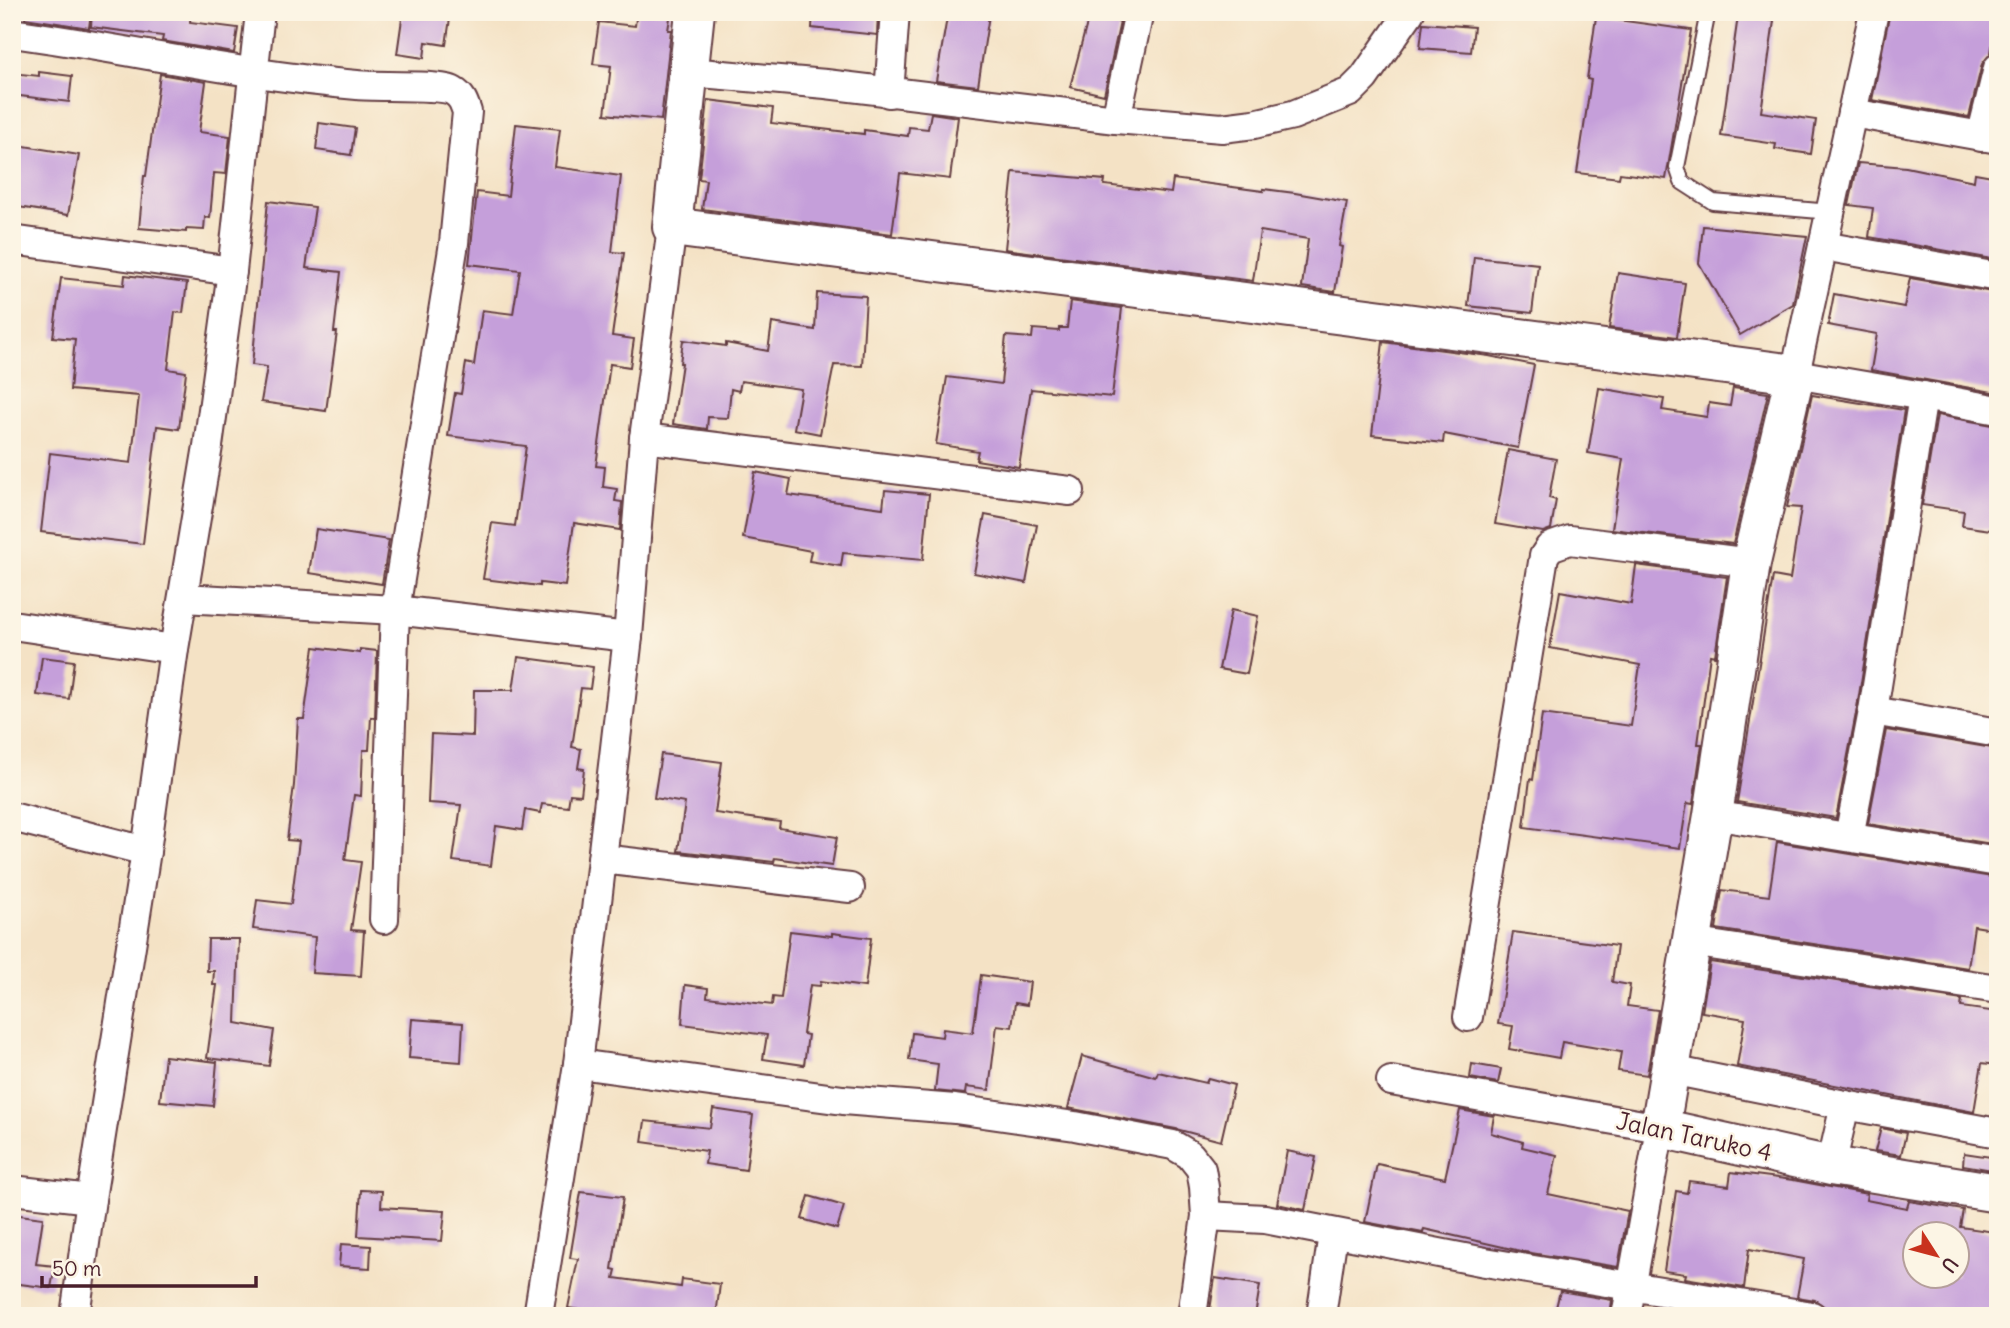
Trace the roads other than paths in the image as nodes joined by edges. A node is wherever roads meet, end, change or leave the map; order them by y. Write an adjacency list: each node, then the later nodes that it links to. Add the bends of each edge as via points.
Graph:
1 (260, 12): 11 (street)
2 (695, 12): 10 (street)
3 (895, 12): 12 (street)
4 (1139, 12): 14 (street)
5 (1410, 12): 14 (street, via 1350,92 1303,112 1222,128)
6 (1874, 12): 13 (street)
7 (1707, 17): 16 (lane, via 1677,167 1682,182 1713,202)
8 (12, 33): 11 (street)
9 (1998, 68): 15 (street)
10 (689, 72): 12 (street); 17 (street)
11 (252, 73): 20 (street); 29 (street, via 388,88 442,88 456,93 467,112 454,243)
12 (889, 93): 14 (street)
13 (1852, 113): 15 (street); 16 (street)
14 (1116, 119)
15 (1990, 138)
16 (1831, 212): 19 (street)
17 (672, 227): 22 (street); 25 (street)
18 (12, 240): 20 (street)
19 (1824, 246): 21 (street); 22 (street)
20 (232, 271): 28 (street)
21 (1998, 277)
22 (1795, 374): 23 (street); 27 (street)
23 (1923, 396): 24 (street); 33 (street)
24 (1998, 410)
25 (644, 438): 26 (street); 31 (street)
26 (1070, 491)
27 (1751, 563): 35 (street); 45 (street, via 1570,540 1550,547 1544,556)
28 (183, 598): 29 (street); 32 (street)
29 (395, 610): 31 (street); 42 (street)
30 (12, 625): 32 (street)
31 (628, 637): 39 (street)
32 (174, 649): 38 (street)
33 (1873, 711): 34 (street); 37 (street)
34 (1998, 733)
35 (1713, 815): 37 (street); 43 (street)
36 (12, 817): 38 (street)
37 (1849, 837): 40 (street)
38 (146, 850): 55 (street)
39 (602, 859): 41 (street); 46 (street)
40 (1998, 862)
41 (850, 888)
42 (384, 919)
43 (1691, 942): 44 (street); 47 (street)
44 (1998, 989)
45 (1468, 1017)
46 (578, 1064): 56 (street, via 843,1100 955,1109 1173,1145 1201,1169); 61 (street)
47 (1671, 1070): 49 (street); 50 (street)
48 (1391, 1081): 50 (street, Jalan Taruko 4)
49 (1844, 1105): 51 (street); 52 (street)
50 (1660, 1128): 52 (street, Jalan Taruko 4); 58 (street)
51 (1998, 1133)
52 (1831, 1166): 54 (street, Jalan Taruko 4)
53 (12, 1190): 55 (street)
54 (1998, 1193)
55 (91, 1199): 60 (street)
56 (1206, 1216): 57 (street, via 1265,1219); 62 (street)
57 (1333, 1234): 58 (street); 63 (street)
58 (1632, 1285): 59 (street); 64 (street)
59 (1774, 1312): 65 (street)
60 (75, 1316)
61 (538, 1316)
62 (1192, 1316)
63 (1321, 1316)
64 (1626, 1316)
65 (1812, 1316)

